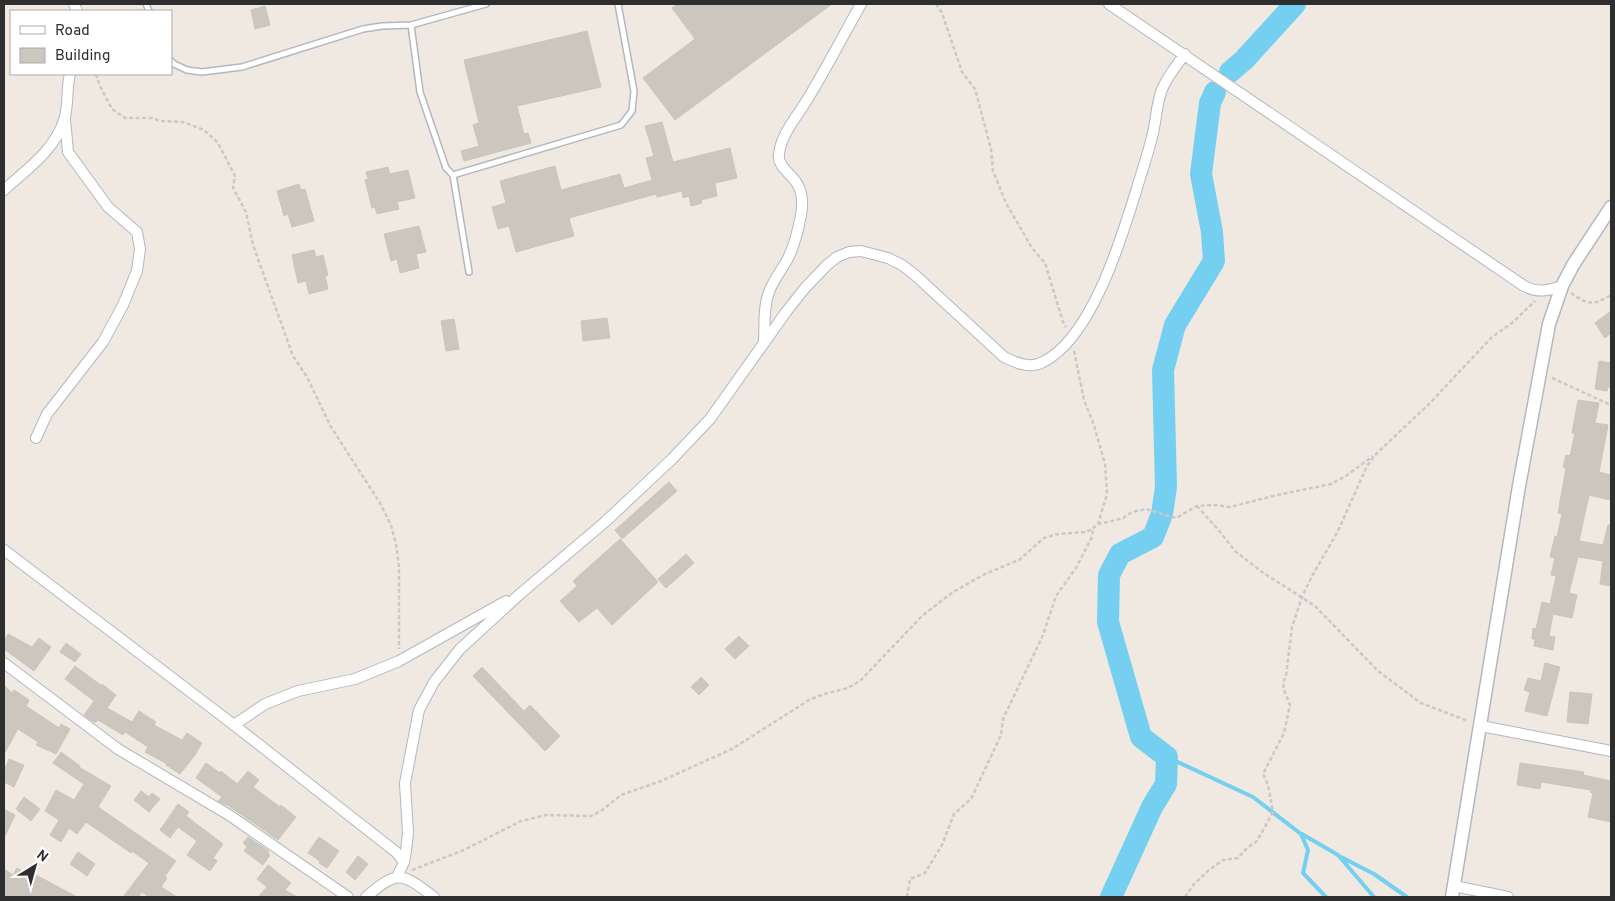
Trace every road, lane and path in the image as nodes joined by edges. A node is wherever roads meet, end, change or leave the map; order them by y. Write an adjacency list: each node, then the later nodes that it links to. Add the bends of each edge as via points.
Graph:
1 (486, 4): 6 (lane)
2 (618, 4): 12 (lane, via 634,91 632,111 621,125)
3 (861, 4): 20 (street, via 780,147 778,157 781,164 800,190 802,213 787,260 768,294)
4 (936, 4): 19 (path, via 962,72 976,88 992,149 993,172 1010,210 1032,248 1045,263 1063,322)
5 (1109, 4): 7 (street)
6 (411, 25): 8 (lane, via 363,29 242,67 202,72 187,70); 12 (lane, via 420,92 446,168)
7 (1185, 54): 17 (street, via 1524,286 1534,291); 19 (street, via 1165,81 1160,94 1150,146 1105,281)
8 (172, 61)
9 (70, 75): 11 (street)
10 (96, 75): 31 (path, via 112,109 126,118 183,122 204,130 218,143 234,176 233,188 246,212 253,245 293,356 331,427 391,525 399,567)
11 (64, 119): 13 (street, via 56,139); 23 (street, via 68,152 108,207 137,232 140,249 137,272 103,342 48,414)
12 (453, 175): 15 (lane)
13 (4, 190)
14 (1611, 207): 16 (street)
15 (469, 272)
16 (1562, 286): 17 (street); 18 (path, via 1590,304); 21 (street, via 1549,324)
17 (1546, 291): 24 (path, via 1492,337)
18 (1611, 295)
19 (1072, 337): 20 (street, via 1042,363 1029,366 1016,363 1004,357 902,265 862,251 849,252 827,265); 26 (path, via 1084,400 1106,464 1107,494)
20 (764, 342): 29 (street, via 710,419 672,459 605,522)
21 (1539, 372): 22 (path); 34 (street)
22 (1611, 405)
23 (36, 438)
24 (1376, 454): 25 (path, via 1331,484 1230,508); 30 (path)
25 (1197, 506): 26 (path, via 1176,518 1146,509); 30 (path, via 1235,551)
26 (1098, 524): 27 (path)
27 (1092, 529): 37 (path, via 1044,538 1019,560 953,592 922,616 860,681 809,700 732,749 621,795 592,816 546,815 521,821 464,850); 42 (path, via 1076,568 1056,596 1043,635 1003,719 1001,735 971,799 954,814 942,845 924,873 910,879)
28 (4, 550): 33 (street)
29 (520, 594): 31 (street); 36 (street, via 460,649 434,682 419,710 405,783 408,833)
30 (1302, 597): 34 (path, via 1378,671 1421,704); 43 (path, via 1292,627 1284,684 1290,705 1284,734 1263,774 1273,812 1257,841 1238,858 1223,860 1208,870)
31 (399, 661): 33 (street, via 355,679 298,691 265,704)
32 (4, 663): 39 (street, via 118,749 229,816)
33 (234, 725): 36 (street, via 396,852)
34 (1481, 726): 35 (street); 38 (street)
35 (1611, 751)
36 (404, 862): 37 (street)
37 (397, 877): 40 (street, via 389,879); 41 (street, via 408,880)
38 (1453, 892): 44 (street)
39 (348, 897)
40 (366, 897)
41 (434, 897)
42 (907, 897)
43 (1185, 897)
44 (1508, 897)

